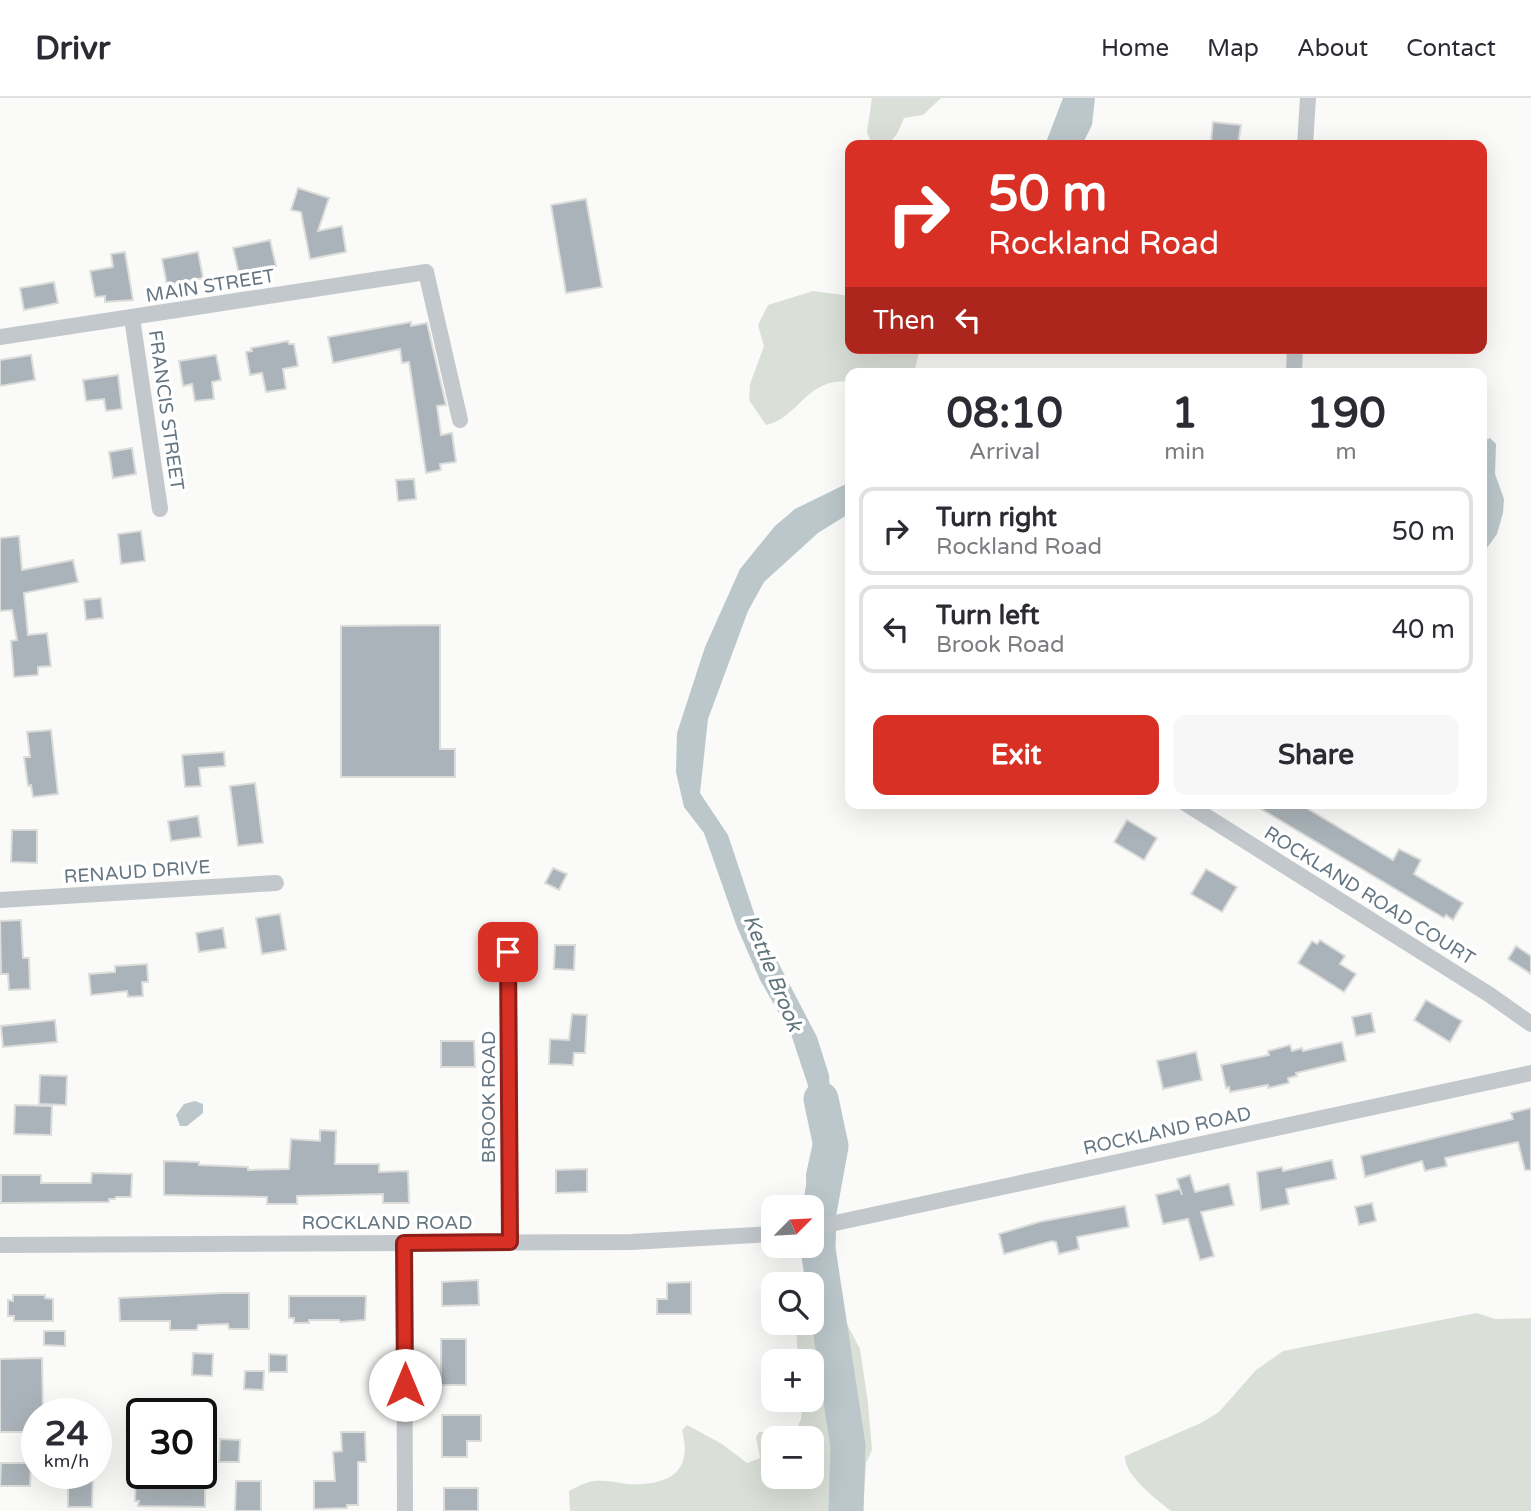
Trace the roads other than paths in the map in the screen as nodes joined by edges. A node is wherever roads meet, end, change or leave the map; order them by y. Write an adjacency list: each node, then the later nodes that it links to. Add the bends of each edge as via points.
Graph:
1 (1308, 98): 2 (street)
2 (1305, 140)
3 (132, 318): 4 (street, MAIN STREET); 5 (street, MAIN STREET, via 426,272); 6 (street, FRANCIS STREET)
4 (0, 337)
5 (460, 420)
6 (160, 509)
7 (1195, 809): 11 (street, ROCKLAND ROAD COURT)
8 (276, 883): 9 (street, RENAUD DRIVE)
9 (0, 900)
10 (508, 952): 15 (street, BROOK ROAD)
11 (1531, 1024)
12 (1531, 1073): 13 (street, ROCKLAND ROAD)
13 (824, 1226)
14 (761, 1235): 15 (street, ROCKLAND ROAD)
15 (510, 1242): 16 (street, ROCKLAND ROAD)
16 (404, 1243): 17 (street, ROCKLAND ROAD); 18 (street)
17 (0, 1245)
18 (405, 1511)

